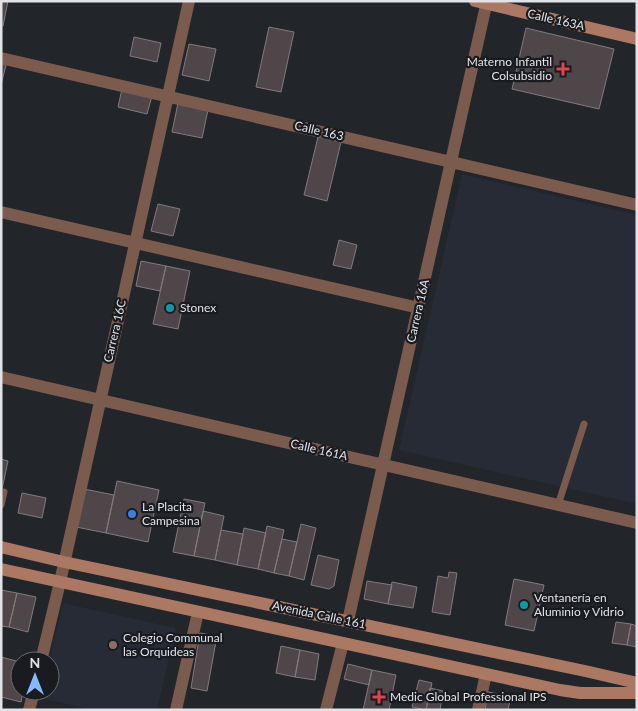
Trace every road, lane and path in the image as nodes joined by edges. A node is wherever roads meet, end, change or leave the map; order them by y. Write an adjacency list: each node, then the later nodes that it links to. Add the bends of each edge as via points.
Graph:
1 (189, 1): 5 (street, Carrera 16C)
2 (483, 2): 3 (main road, Calle 163A); 6 (street, Carrera 16A)
3 (637, 39)
4 (1, 58): 5 (street, Calle 163)
5 (168, 96): 6 (street, Calle 163); 9 (street, Carrera 16C)
6 (451, 162): 7 (street, Calle 163); 10 (street, Carrera 16A)
7 (637, 205)
8 (1, 212): 9 (street)
9 (135, 244): 10 (street); 12 (street, Carrera 16C)
10 (418, 308): 14 (street, Carrera 16A)
11 (1, 377): 12 (street, Calle 161A)
12 (100, 400): 14 (street, Calle 161A); 20 (street, Carrera 16C)
13 (584, 424): 17 (lane)
14 (383, 465): 17 (street, Calle 161A); 24 (street, Carrera 16A)
15 (4, 492): 16 (lane)
16 (1, 505)
17 (558, 505): 18 (street, Calle 161A)
18 (637, 523)
19 (1, 547): 20 (main road, Avenida Calle 161)
20 (64, 562): 22 (street, Carrera 16C); 24 (main road, Avenida Calle 161)
21 (1, 569): 22 (main road, Avenida Calle 161)
22 (60, 582): 23 (main road, Avenida Calle 161); 26 (street, Carrera 16C)
23 (198, 612): 25 (main road, Avenida Calle 161); 30 (street)
24 (348, 621): 28 (main road, Avenida Calle 161)
25 (343, 643): 27 (main road, Avenida Calle 161); 31 (street)
26 (43, 651)
27 (486, 674): 29 (main road, Avenida Calle 161, via 580,693); 32 (street)
28 (637, 682)
29 (637, 693)
30 (176, 710)
31 (326, 710)
32 (478, 710)

